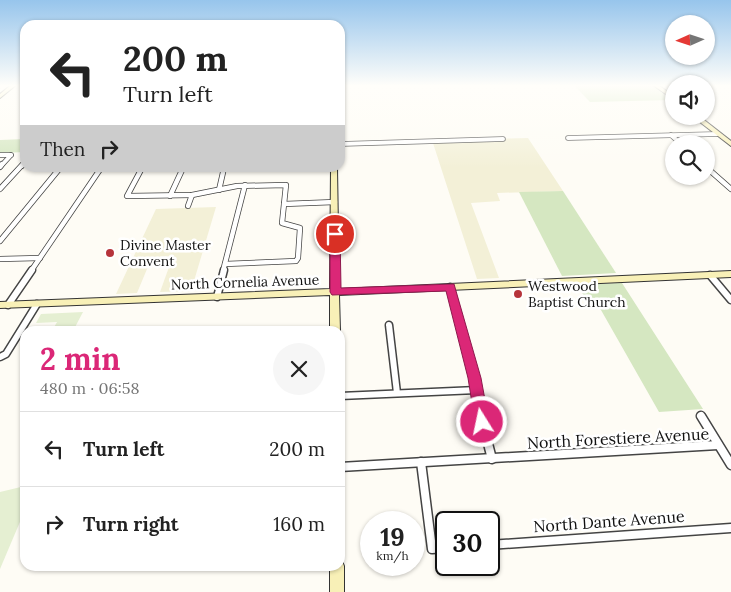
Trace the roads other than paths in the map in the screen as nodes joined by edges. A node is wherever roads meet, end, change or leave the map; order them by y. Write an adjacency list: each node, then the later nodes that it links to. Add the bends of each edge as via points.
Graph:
1 (706, 125): 2 (street)
2 (717, 134): 4 (street); 8 (street)
3 (665, 135): 5 (street)
4 (671, 135)
5 (568, 138)
6 (503, 139): 7 (street)
7 (345, 144)
8 (731, 144)
9 (0, 155): 11 (street, via 11,155)
10 (20, 166): 19 (street)
11 (0, 167)
12 (57, 172): 29 (street)
13 (98, 172): 30 (street)
14 (140, 172): 25 (street, via 127,196)
15 (181, 172): 25 (street)
16 (223, 172): 23 (street)
17 (334, 172): 26 (street)
18 (715, 175): 22 (street)
19 (3, 183): 21 (street)
20 (244, 185): 23 (street); 27 (street, via 286,185); 32 (street)
21 (0, 188)
22 (731, 189)
23 (219, 190): 24 (street)
24 (192, 195): 25 (street); 28 (street)
25 (170, 196)
26 (335, 202): 27 (street); 36 (street)
27 (284, 204): 32 (street, via 282,223 300,228 296,261)
28 (188, 206)
29 (0, 241)
30 (40, 258): 31 (street); 40 (street)
31 (0, 259)
32 (225, 264): 37 (street)
33 (731, 274): 34 (street, North Cornelia Avenue)
34 (710, 275): 35 (street, North Cornelia Avenue); 38 (street)
35 (450, 287): 36 (street, North Cornelia Avenue); 46 (street)
36 (336, 292): 37 (street, North Cornelia Avenue); 43 (street)
37 (217, 296): 39 (street, North Cornelia Avenue)
38 (731, 300)
39 (37, 304): 40 (street, North Cornelia Avenue); 42 (street)
40 (4, 305)
41 (389, 325): 47 (street)
42 (23, 326)
43 (335, 326)
44 (20, 331): 45 (street)
45 (1, 357)
46 (477, 390): 47 (street); 51 (street)
47 (397, 393): 48 (street)
48 (345, 396)
49 (700, 416): 50 (street)
50 (718, 446): 51 (street, North Forestiere Avenue); 53 (street)
51 (492, 459): 52 (street, North Forestiere Avenue)
52 (421, 462): 54 (street, North Forestiere Avenue); 57 (street, via 432,548)
53 (731, 466)
54 (345, 467)
55 (731, 528): 56 (street, North Dante Avenue)
56 (500, 544)
57 (435, 548)
58 (337, 571): 59 (street)
59 (337, 592)

